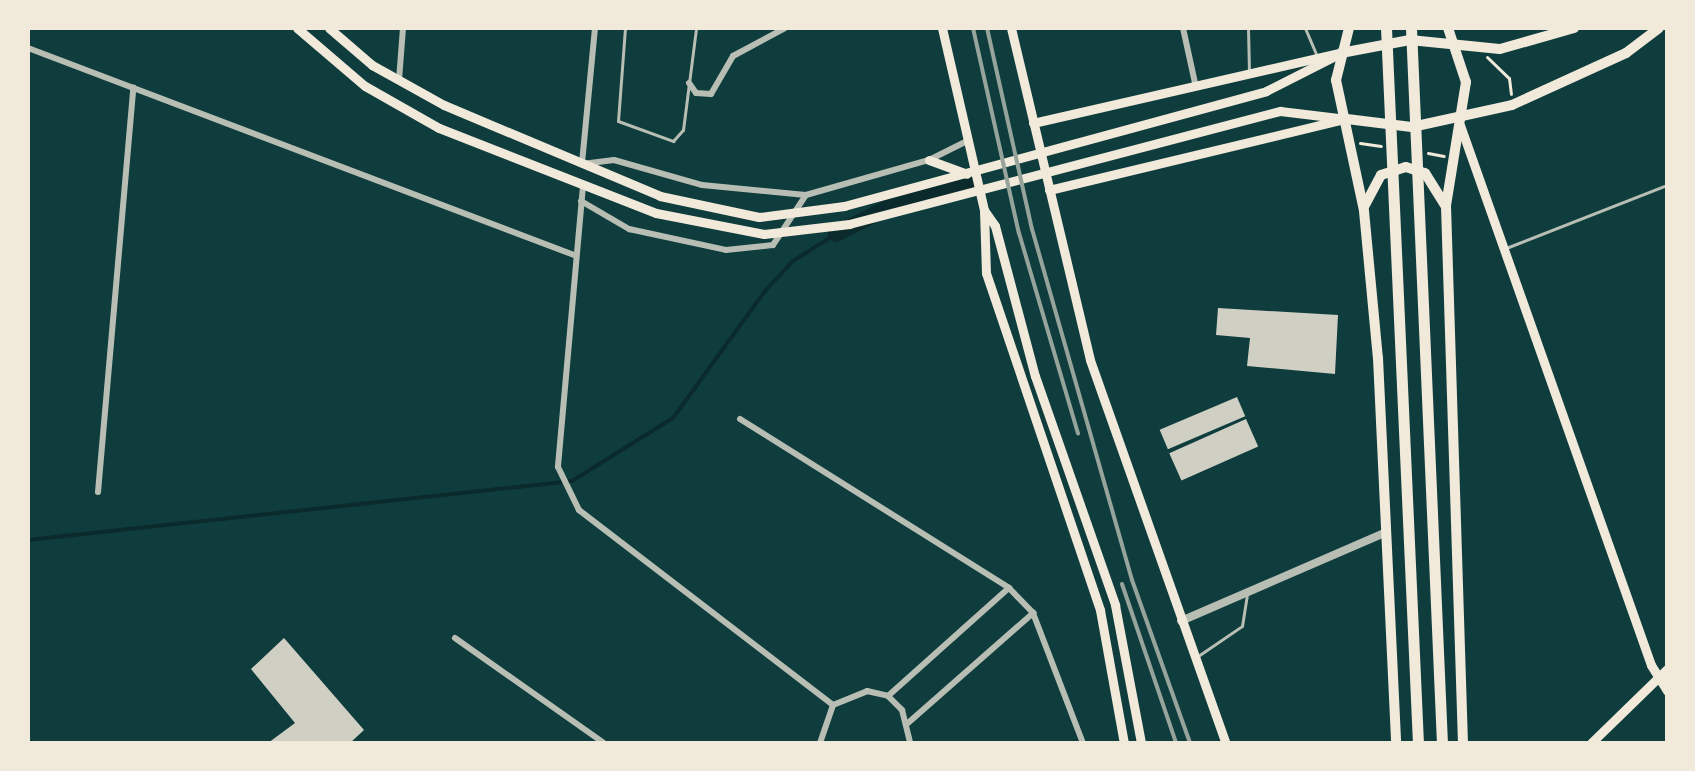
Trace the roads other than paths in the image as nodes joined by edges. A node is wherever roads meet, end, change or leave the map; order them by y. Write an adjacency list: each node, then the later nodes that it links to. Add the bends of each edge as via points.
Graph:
1 (297, 28): 38 (main road, via 394,106)
2 (329, 28): 26 (main road)
3 (403, 28): 26 (street)
4 (595, 28): 35 (street)
5 (625, 28): 27 (lane, via 621,124 676,140)
6 (696, 28): 27 (lane)
7 (785, 28): 27 (street, via 733,56 711,94 696,93)
8 (942, 28): 33 (main road)
9 (1011, 28): 32 (main road)
10 (1183, 28): 28 (street)
11 (1248, 28): 25 (lane)
12 (1305, 28): 24 (lane)
13 (1349, 28): 23 (main road)
14 (1386, 28): 70 (highway)
15 (1411, 28): 71 (highway)
16 (1535, 28): 20 (lane)
17 (1574, 28): 20 (main road)
18 (1659, 28): 30 (main road, via 1626,53 1512,105)
19 (1449, 29): 21 (main road)
20 (1547, 39): 21 (main road, via 1487,50)
21 (1457, 47): 23 (main road, via 1388,41); 30 (main road, via 1466,82)
22 (28, 48): 29 (street)
23 (1341, 53): 24 (main road); 31 (main road, via 1337,91); 35 (main road, via 1266,91 803,215 692,206)
24 (1317, 58): 25 (main road)
25 (1249, 72): 28 (main road)
26 (398, 82): 35 (main road)
27 (689, 83)
28 (1195, 83): 32 (main road)
29 (133, 88): 46 (street); 48 (street)
30 (1458, 117): 31 (main road, via 1412,127); 42 (main road); 45 (main road)
31 (1347, 119): 38 (main road, via 1270,113 804,232 688,223); 39 (main road); 44 (main road)
32 (1033, 123): 39 (main road)
33 (967, 141): 34 (street); 36 (main road)
34 (929, 160): 36 (main road); 40 (street)
35 (582, 164): 40 (street, via 614,160 702,185)
36 (975, 176): 43 (main road)
37 (1667, 185): 45 (lane)
38 (583, 186): 41 (street)
39 (1049, 190): 53 (main road, via 1090,360)
40 (806, 195): 41 (street, via 773,245 726,250 629,229)
41 (581, 201): 46 (street)
42 (1446, 206): 44 (main road, via 1425,173 1406,167 1375,181); 72 (main road)
43 (984, 210): 66 (main road, via 983,258 1100,610); 67 (main road, via 995,226 1011,293 1115,605)
44 (1364, 211): 49 (main road)
45 (1503, 250): 57 (main road)
46 (574, 255): 60 (street, via 558,467 579,510)
47 (740, 419): 50 (street)
48 (98, 492)
49 (1387, 532): 51 (street); 69 (main road)
50 (1009, 588): 52 (street); 59 (street)
51 (1247, 594): 53 (street); 55 (lane, via 1242,626)
52 (1033, 613): 61 (street); 65 (street)
53 (1181, 621): 55 (main road)
54 (455, 638): 62 (street)
55 (1195, 658): 68 (main road)
56 (1667, 669): 57 (main road)
57 (1658, 678): 58 (main road); 73 (main road)
58 (1667, 691)
59 (888, 696): 60 (street, via 855,693); 61 (street)
60 (833, 705): 63 (street)
61 (908, 723): 64 (street)
62 (604, 743)
63 (820, 743)
64 (910, 743)
65 (1083, 743)
66 (1124, 743)
67 (1141, 743)
68 (1226, 743)
69 (1396, 743)
70 (1418, 743)
71 (1442, 743)
72 (1463, 743)
73 (1591, 743)

